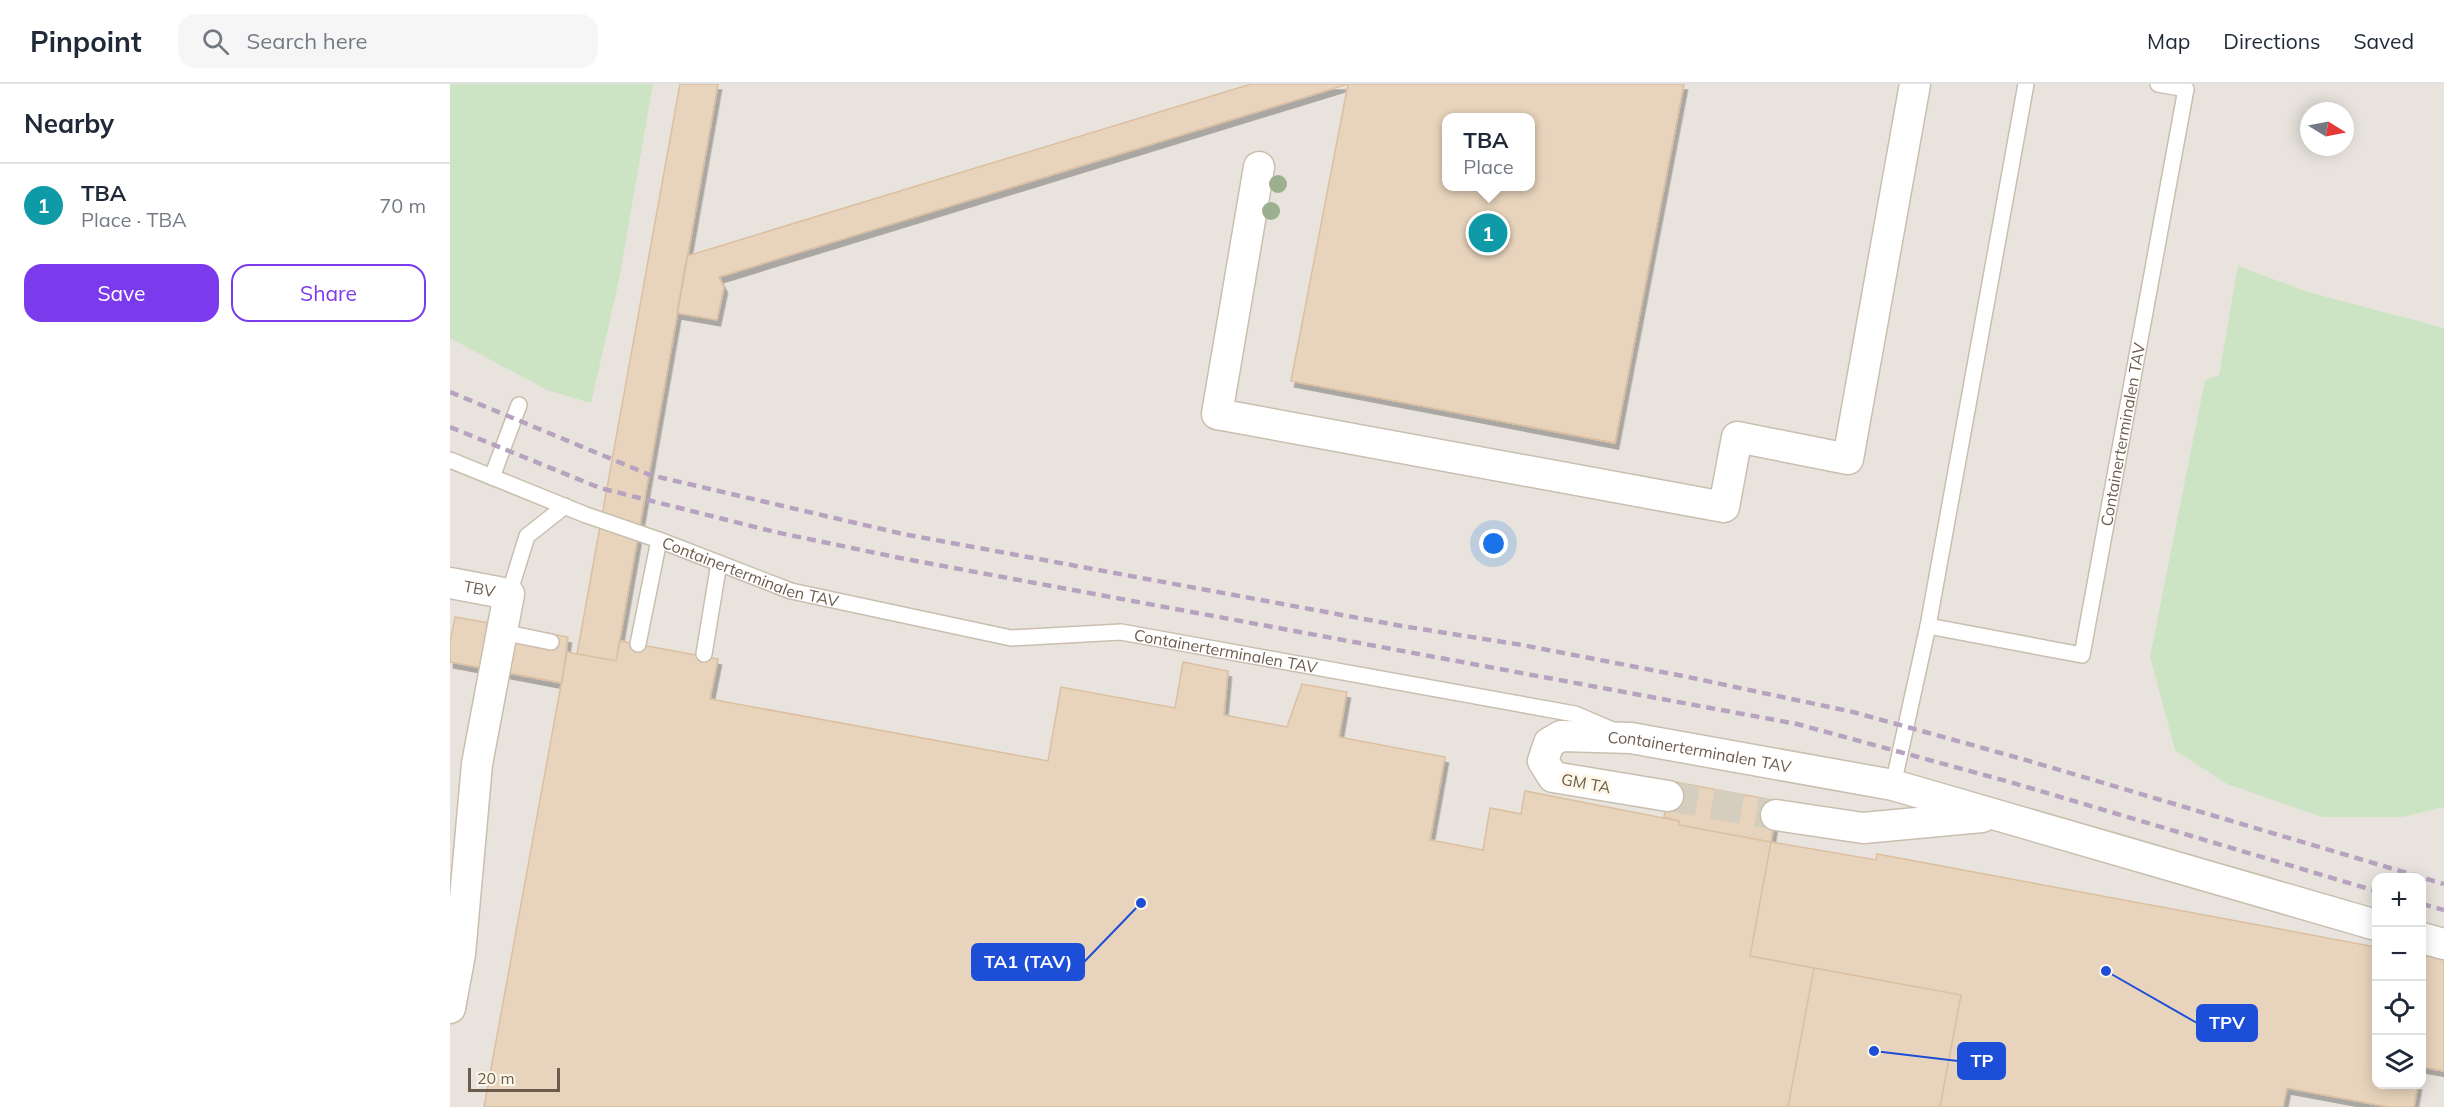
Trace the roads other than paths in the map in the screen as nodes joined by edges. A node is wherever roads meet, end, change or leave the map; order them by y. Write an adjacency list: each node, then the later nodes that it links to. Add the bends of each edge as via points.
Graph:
1 (1915, 84): 5 (street, via 1848,459 1737,437 1724,507 1216,414)
2 (2026, 84): 14 (lane)
3 (2158, 84): 4 (lane, Containerterminalen TAV)
4 (2187, 86): 14 (lane, Containerterminalen TAV, via 2082,655)
5 (1259, 167)
6 (519, 405): 8 (lane)
7 (450, 460): 8 (lane, Containerterminalen TAV)
8 (492, 477): 9 (lane, Containerterminalen TAV)
9 (565, 506): 10 (lane, Containerterminalen TAV); 13 (lane, via 527,536)
10 (659, 540): 11 (lane, Containerterminalen TAV); 17 (lane)
11 (719, 563): 18 (lane); 19 (lane, Containerterminalen TAV, via 791,591 1011,638 1121,632 1575,714)
12 (450, 583): 13 (street, TBV)
13 (509, 594): 15 (street)
14 (1928, 626): 20 (lane)
15 (502, 632): 16 (lane); 27 (street, via 477,764 460,954)
16 (551, 642)
17 (638, 644)
18 (704, 654)
19 (1631, 738): 20 (street, Containerterminalen TAV); 21 (street, GM TA, via 1561,736 1549,743 1543,761 1553,777)
20 (1893, 784): 23 (street, Containerterminalen TAV)
21 (1668, 796)
22 (1776, 815): 23 (street, via 1863,828)
23 (2000, 816): 24 (street, Containerterminalen TAV)
24 (2372, 924)
25 (2426, 939): 26 (street)
26 (2444, 944)
27 (450, 1008)

